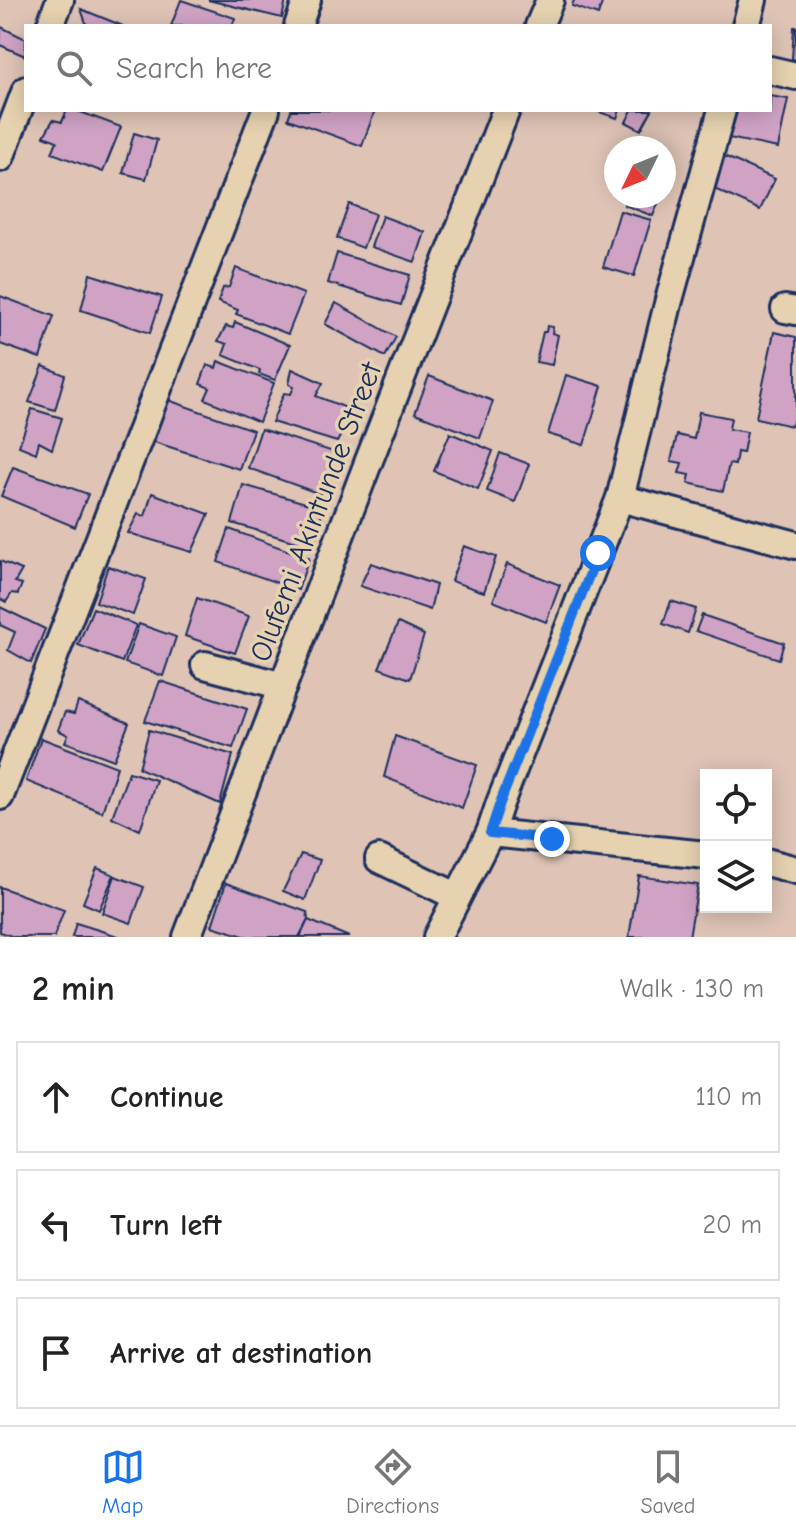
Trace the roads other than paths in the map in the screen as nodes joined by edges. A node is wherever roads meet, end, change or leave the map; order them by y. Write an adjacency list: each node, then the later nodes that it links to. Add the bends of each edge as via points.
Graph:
1 (60, 0): 5 (street)
2 (307, 0): 6 (street)
3 (550, 0): 7 (street)
4 (753, 0): 8 (street)
5 (51, 24)
6 (299, 24)
7 (540, 24)
8 (747, 24)
9 (772, 70): 10 (street)
10 (796, 76)
11 (24, 95): 15 (street)
12 (265, 112): 20 (street)
13 (505, 112): 19 (street, Olufemi Akintunde Street)
14 (721, 112): 16 (street)
15 (0, 158)
16 (620, 498): 17 (street); 21 (street)
17 (796, 545)
18 (205, 665): 19 (street)
19 (283, 686): 27 (street, Olufemi Akintunde Street)
20 (0, 796)
21 (490, 833): 22 (street); 26 (street)
22 (700, 854)
23 (379, 859): 26 (street)
24 (772, 864): 25 (street)
25 (796, 870)
26 (456, 896): 28 (street)
27 (187, 937)
28 (437, 937)

